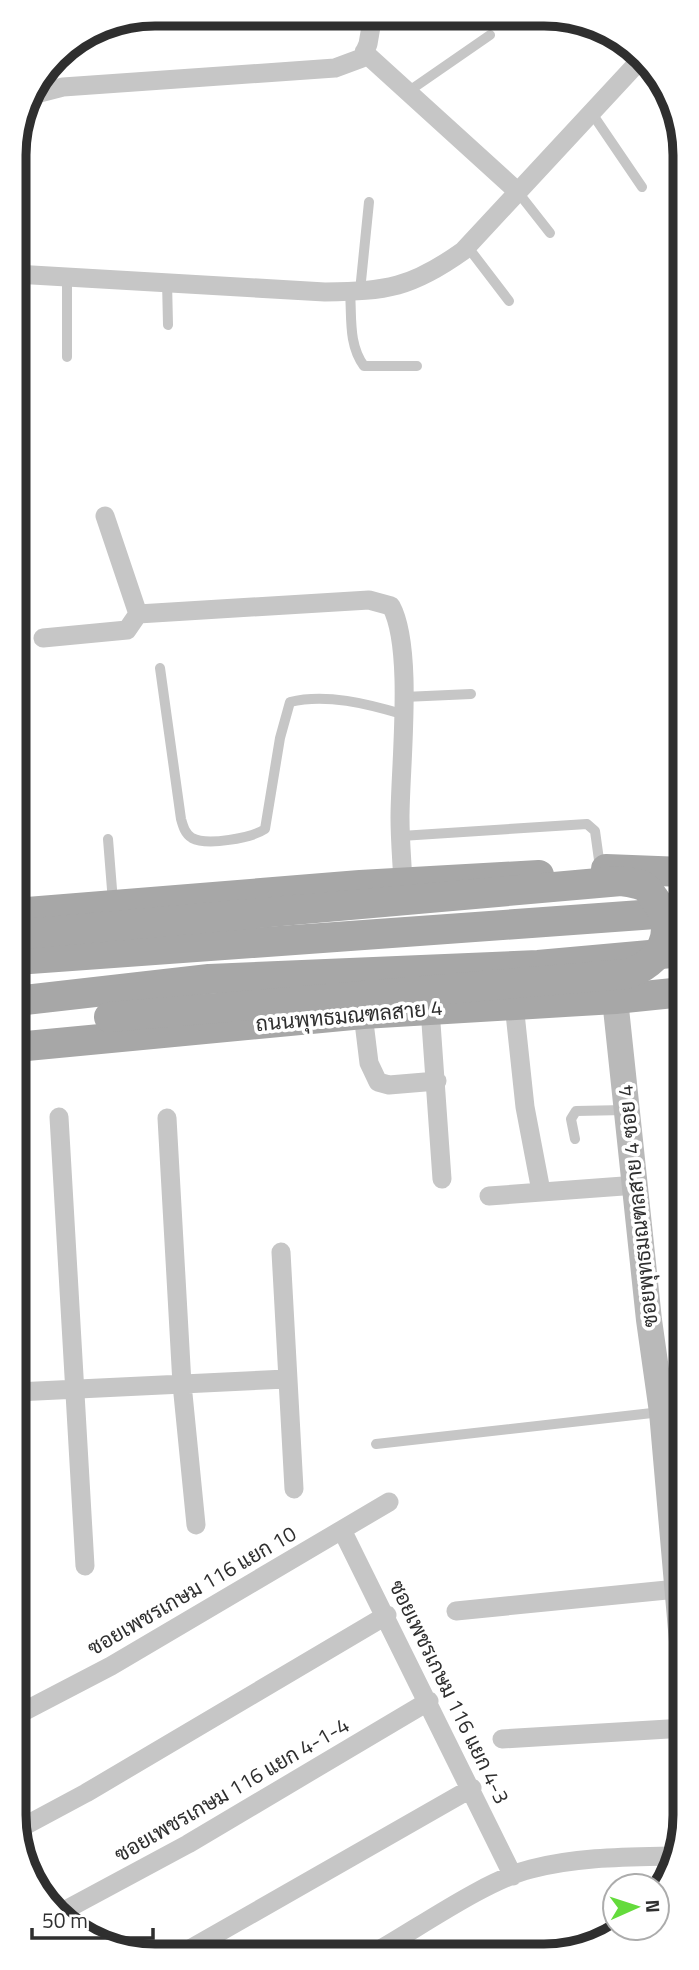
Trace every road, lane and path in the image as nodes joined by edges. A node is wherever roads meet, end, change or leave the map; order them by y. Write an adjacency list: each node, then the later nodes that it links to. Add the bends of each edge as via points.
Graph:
1 (370, 26): 3 (street)
2 (490, 35): 5 (lane)
3 (364, 52): 5 (street); 6 (street, via 353,63 335,68)
4 (636, 65): 7 (street)
5 (409, 91): 9 (street)
6 (43, 92)
7 (590, 111): 8 (lane); 9 (street)
8 (642, 187)
9 (517, 191): 11 (lane); 12 (street)
10 (369, 202): 16 (lane)
11 (550, 233)
12 (467, 246): 16 (street, via 435,271 405,285); 17 (lane)
13 (27, 274): 14 (street)
14 (67, 276): 15 (street); 19 (lane)
15 (167, 281): 16 (street); 18 (lane)
16 (355, 291): 20 (lane, via 352,342 364,366)
17 (509, 300)
18 (168, 325)
19 (67, 357)
20 (416, 366)
21 (105, 516): 22 (street)
22 (138, 614): 23 (street, via 127,630); 26 (street, via 380,600 391,606 399,620)
23 (43, 638)
24 (160, 668): 26 (lane, via 181,819 184,831 193,839 254,836 265,829 290,702)
25 (471, 694): 26 (lane)
26 (403, 706): 27 (street)
27 (401, 836): 29 (lane, via 587,824 595,831); 31 (street)
28 (108, 839): 32 (lane)
29 (600, 870): 30 (main road); 31 (main road)
30 (673, 872)
31 (403, 883): 32 (main road)
32 (114, 905): 34 (main road)
33 (673, 912): 36 (main road)
34 (27, 933)
35 (27, 935): 44 (main road, bridge, via 621,881 645,887 666,921 665,946 656,958 644,969 626,974)
36 (27, 936)
37 (673, 953): 40 (main road, ถนนพุทธมณฑลสาย 4, via 538,965 209,979)
38 (672, 993): 39 (main road, ถนนพุทธมณฑลสาย 4)
39 (615, 999): 41 (main road, ถนนพุทธมณฑลสาย 4); 47 (street, ซอยพุทธมณฑลสาย 4 ซอย 4)
40 (26, 1000)
41 (514, 1004): 42 (main road, ถนนพุทธมณฑลสาย 4); 53 (street, via 525,1107)
42 (430, 1009): 43 (main road, ถนนพุทธมณฑลสาย 4); 46 (street)
43 (363, 1014): 45 (main road, ถนนพุทธมณฑลสาย 4); 46 (street, via 369,1063 378,1082)
44 (26, 1026)
45 (26, 1046)
46 (437, 1081): 51 (street)
47 (629, 1110): 50 (lane, via 576,1111 571,1119); 52 (street, ซอยพุทธมณฑลสาย 4 ซอย 4)
48 (59, 1117): 58 (street)
49 (167, 1118): 57 (street)
50 (575, 1139)
51 (442, 1179)
52 (636, 1185): 53 (street); 60 (street, ซอยพุทธมณฑลสาย 4 ซอย 4, via 649,1320)
53 (541, 1191): 54 (street)
54 (489, 1196)
55 (281, 1252): 56 (street)
56 (286, 1379): 57 (street); 63 (street)
57 (182, 1384): 58 (street); 65 (street)
58 (76, 1389): 59 (street); 67 (street)
59 (26, 1391)
60 (672, 1409)
61 (673, 1412): 62 (lane)
62 (376, 1444)
63 (294, 1489)
64 (389, 1502): 66 (street, ซอยเพชรเกษม 116 แยก 10)
65 (196, 1525)
66 (342, 1530): 70 (street, ซอยเพชรเกษม 116 แยก 4-3); 72 (street, ซอยเพชรเกษม 116 แยก 10, via 111,1666)
67 (85, 1566)
68 (672, 1596): 69 (street)
69 (456, 1611)
70 (387, 1615): 71 (street, ซอยเพชรเกษม 116 แยก 4-3); 76 (street)
71 (429, 1700): 75 (street, ซอยเพชรเกษม 116 แยก 4-3); 79 (street, ซอยเพชรเกษม 116 แยก 4-1-4, via 188,1844)
72 (26, 1710)
73 (672, 1729): 74 (street)
74 (502, 1739)
75 (472, 1788): 78 (street, ซอยเพชรเกษม 116 แยก 4-3); 80 (street)
76 (27, 1825)
77 (665, 1856): 78 (street, via 569,1862)
78 (513, 1875): 81 (street)
79 (67, 1909)
80 (199, 1944)
81 (390, 1944)

